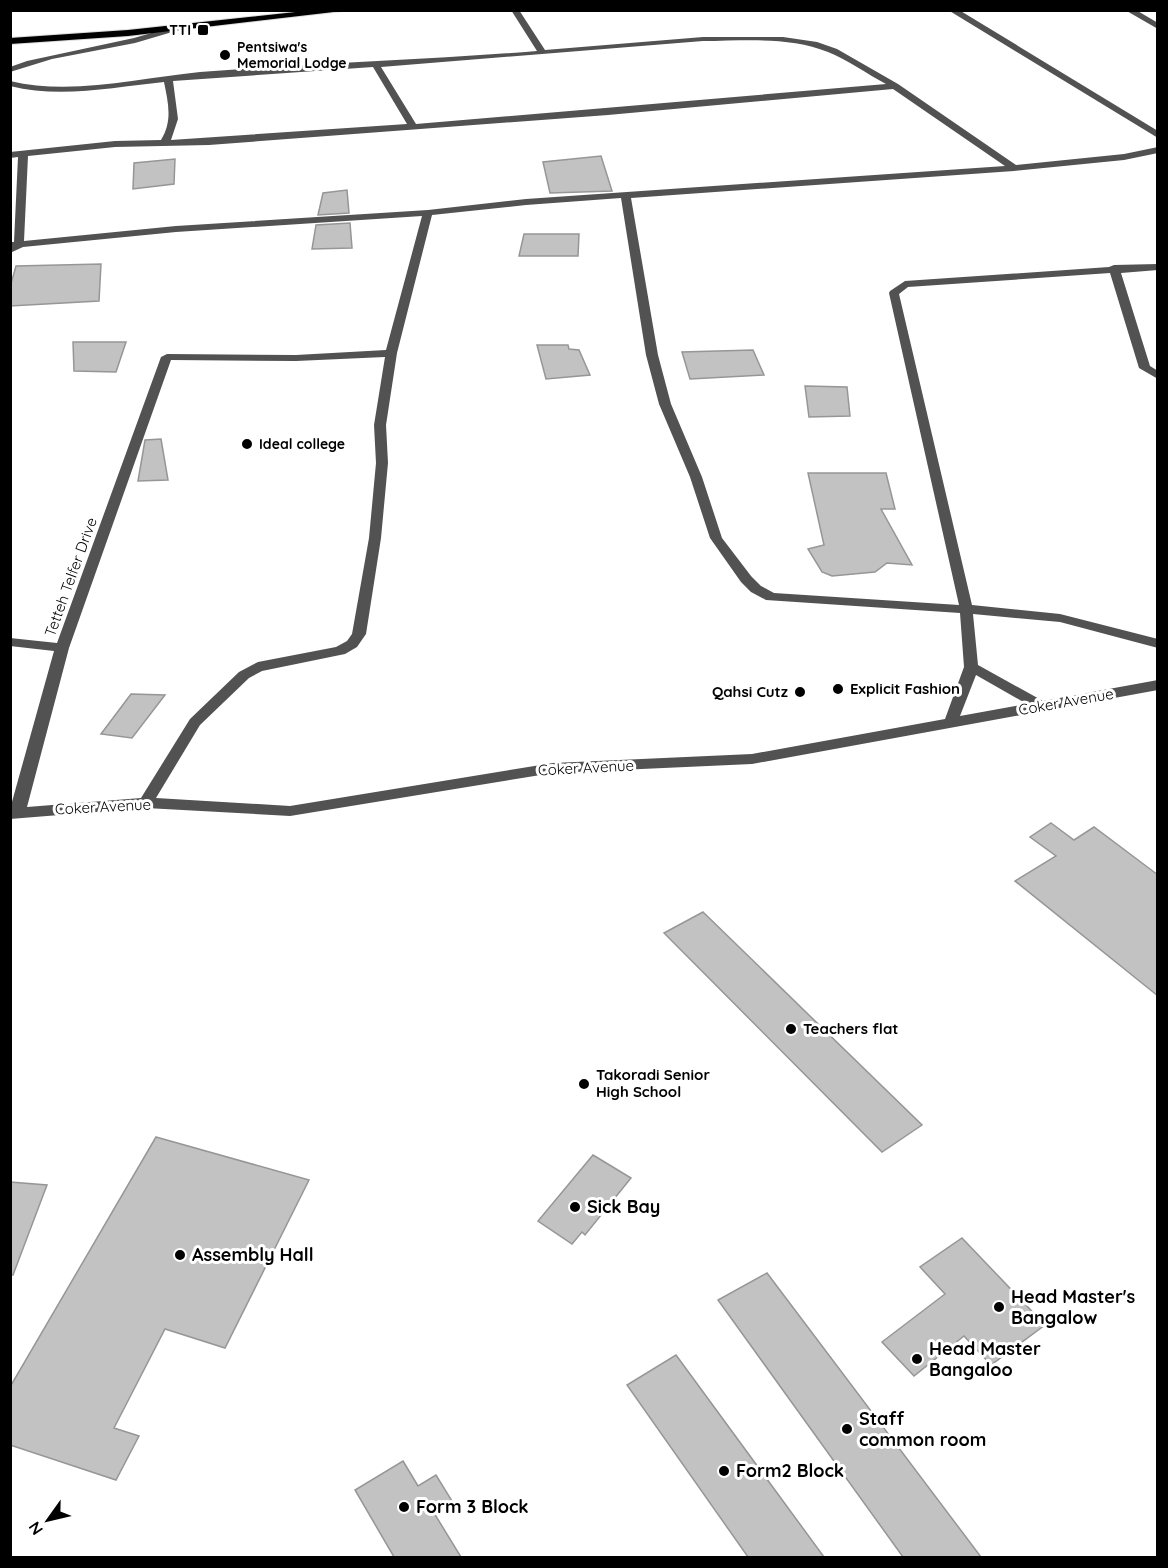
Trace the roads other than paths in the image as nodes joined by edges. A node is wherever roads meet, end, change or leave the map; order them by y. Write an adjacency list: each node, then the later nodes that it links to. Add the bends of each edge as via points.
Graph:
1 (347, 10): 6 (highway)
2 (515, 10): 8 (street)
3 (952, 10): 15 (street)
4 (1129, 10): 5 (street)
5 (1158, 27)
6 (176, 28): 7 (highway); 10 (street)
7 (10, 41)
8 (543, 53): 9 (street); 13 (street, via 703,39 783,39 834,51)
9 (375, 64): 11 (street); 14 (street)
10 (10, 70)
11 (168, 78): 12 (street, via 63,90); 16 (street, via 175,121)
12 (10, 83)
13 (895, 86): 14 (street); 20 (street)
14 (413, 126): 16 (street)
15 (1158, 135)
16 (165, 142): 18 (street)
17 (1158, 150): 20 (street)
18 (23, 154): 19 (street); 23 (street)
19 (10, 155)
20 (1014, 168): 21 (street)
21 (626, 196): 22 (street); 28 (street, via 652,355 665,404 696,477 716,538 746,579 756,590 771,597)
22 (428, 213): 23 (street, via 176,229); 26 (street)
23 (13, 247)
24 (1158, 267): 25 (street)
25 (1114, 268): 27 (street, via 1145,368); 28 (street, via 905,284 894,292)
26 (391, 353): 31 (street, Tetteh Telfer Drive, via 296,358 167,357); 36 (street, via 380,425 382,463 375,538 359,634 340,651 258,667 244,675 195,722)
27 (1158, 376)
28 (966, 607): 30 (street, via 1060,618); 32 (street)
29 (10, 642): 31 (street)
30 (1158, 644)
31 (62, 648): 37 (street, Tetteh Telfer Drive)
32 (971, 667): 34 (street); 35 (street)
33 (1158, 685): 34 (street, Coker Avenue)
34 (1041, 706): 35 (street, Coker Avenue)
35 (950, 723): 36 (street, Coker Avenue, via 752,759 553,768 290,811)
36 (146, 803): 37 (street, Coker Avenue)
37 (14, 813)

